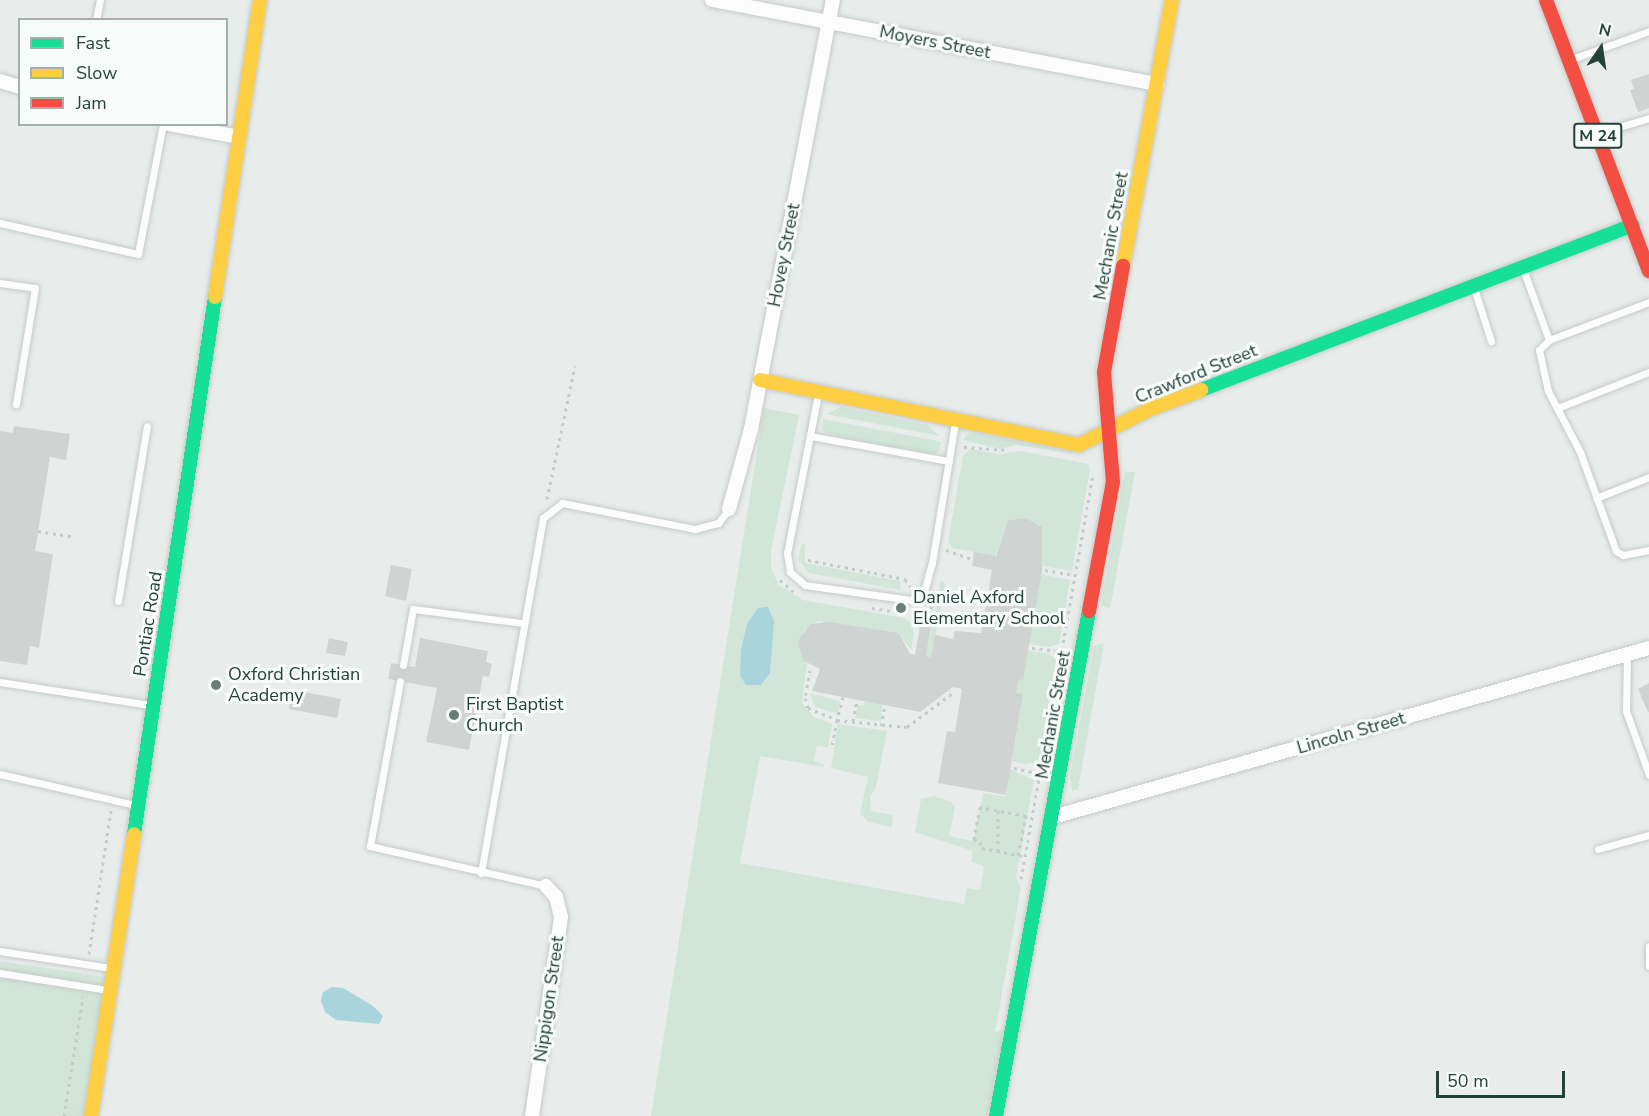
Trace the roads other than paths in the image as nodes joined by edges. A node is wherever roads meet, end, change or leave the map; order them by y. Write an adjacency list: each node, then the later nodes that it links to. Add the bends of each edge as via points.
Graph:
1 (100, 0): 7 (lane)
2 (260, 0): 18 (street, Pontiac Road)
3 (712, 0): 8 (street, Moyers Street)
4 (833, 0): 8 (street, Hovey Street)
5 (1172, 0): 12 (street, Mechanic Street)
6 (1546, 0): 10 (street, M 24)
7 (96, 18)
8 (829, 22): 12 (street, Moyers Street); 29 (street, Hovey Street)
9 (1649, 31): 10 (lane)
10 (1569, 60): 17 (street, M 24)
11 (0, 81): 13 (street)
12 (1157, 84): 35 (street, Mechanic Street, via 1104,372)
13 (18, 86)
14 (1649, 118): 17 (lane)
15 (163, 126): 19 (lane, via 138,254)
16 (180, 126): 18 (street)
17 (1597, 134): 20 (street, M 24)
18 (239, 137): 49 (street, Pontiac Road)
19 (0, 223)
20 (1632, 225): 21 (street, Crawford Street); 22 (street, M 24)
21 (1522, 267): 24 (street, Crawford Street); 26 (lane)
22 (1649, 271)
23 (0, 283): 31 (lane, via 34,288)
24 (1473, 286): 27 (lane); 35 (street, Crawford Street)
25 (1649, 302): 26 (lane)
26 (1549, 340): 32 (lane, via 1539,350 1548,391)
27 (1491, 341)
28 (1649, 372): 32 (lane)
29 (760, 380): 30 (street, Crawford Street); 40 (street, Hovey Street)
30 (818, 392): 33 (street, Crawford Street); 36 (lane)
31 (16, 404)
32 (1560, 407): 39 (lane)
33 (956, 419): 35 (street, Crawford Street, via 1079,445); 37 (lane)
34 (147, 426): 42 (lane)
35 (1110, 429): 53 (street, Mechanic Street, via 1113,482)
36 (810, 436): 37 (lane); 37 (lane, via 787,553 790,572 804,585 911,600 924,592)
37 (949, 461)
38 (1649, 477): 39 (lane)
39 (1596, 498): 41 (lane, via 1616,551 1623,555)
40 (729, 510): 43 (lane, via 718,523 695,529 562,503 543,518)
41 (1649, 550)
42 (118, 601)
43 (523, 623): 46 (lane, via 413,609); 56 (lane)
44 (1649, 648): 45 (street, Lincoln Street)
45 (1627, 654): 51 (lane, via 1626,711); 53 (street, Lincoln Street)
46 (403, 665)
47 (400, 681): 56 (lane, via 370,846 450,862)
48 (0, 682): 49 (lane)
49 (153, 706): 52 (street, Pontiac Road)
50 (0, 774): 52 (lane)
51 (1649, 775)
52 (138, 806): 61 (street, Pontiac Road)
53 (1053, 817): 66 (street, Mechanic Street)
54 (1649, 835): 55 (lane)
55 (1598, 849)
56 (481, 873): 57 (lane)
57 (546, 886): 65 (street, Nippigon Street, via 556,897 561,916)
58 (1649, 946): 60 (lane)
59 (0, 951): 61 (lane)
60 (1649, 966)
61 (114, 968): 63 (street, Pontiac Road)
62 (0, 973): 63 (lane)
63 (110, 990): 64 (street, Pontiac Road)
64 (92, 1116)
65 (532, 1116)
66 (996, 1116)

